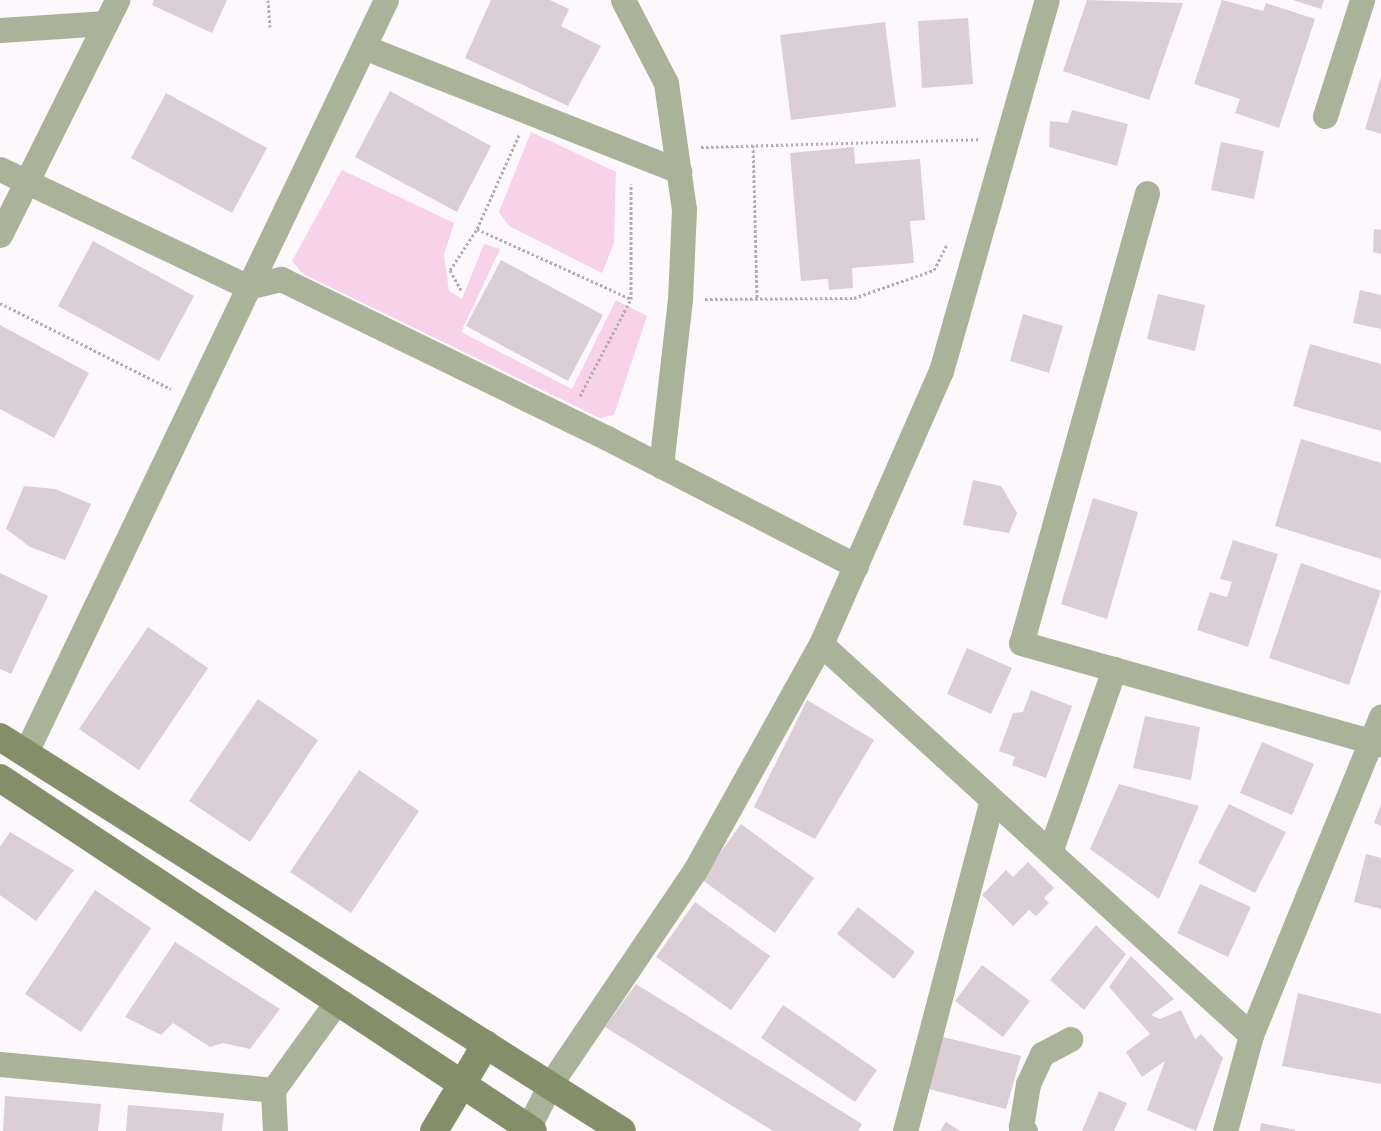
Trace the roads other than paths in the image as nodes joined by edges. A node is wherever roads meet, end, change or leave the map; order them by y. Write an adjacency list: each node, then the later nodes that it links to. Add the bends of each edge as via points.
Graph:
1 (117, 0): 6 (street)
2 (386, 0): 8 (street)
3 (622, 0): 10 (street, via 666,83)
4 (1047, 0): 17 (street, via 941,371)
5 (1362, 0): 9 (street)
6 (106, 23): 7 (street); 12 (street)
7 (0, 30)
8 (364, 46): 10 (street, via 528,114); 15 (street)
9 (1325, 116)
10 (677, 159): 16 (street, via 684,209 680,299)
11 (0, 169): 12 (street)
12 (27, 181): 14 (street); 15 (street)
13 (1147, 193): 19 (street, via 1021,643)
14 (0, 235)
15 (248, 287): 16 (street, via 281,279); 23 (street)
16 (661, 466): 17 (street)
17 (856, 566): 18 (street)
18 (821, 644): 25 (street); 32 (street, via 694,872)
19 (1114, 669): 22 (street); 26 (street)
20 (1381, 716): 22 (street)
21 (0, 737): 23 (main road)
22 (1377, 743): 28 (street)
23 (25, 754): 30 (main road)
24 (0, 778): 27 (main road)
25 (992, 800): 26 (street); 39 (street)
26 (1050, 852): 28 (street)
27 (335, 1004): 33 (main road); 34 (street)
28 (1251, 1034): 41 (street)
29 (1070, 1039): 40 (street, via 1042,1054 1028,1084 1021,1127)
30 (486, 1044): 32 (main road); 33 (main road)
31 (0, 1064): 34 (street)
32 (551, 1083): 35 (street); 38 (main road)
33 (460, 1086): 35 (main road); 37 (main road)
34 (273, 1090): 36 (street)
35 (530, 1129)
36 (275, 1131)
37 (434, 1131)
38 (622, 1131)
39 (905, 1131)
40 (1025, 1131)
41 (1226, 1131)

